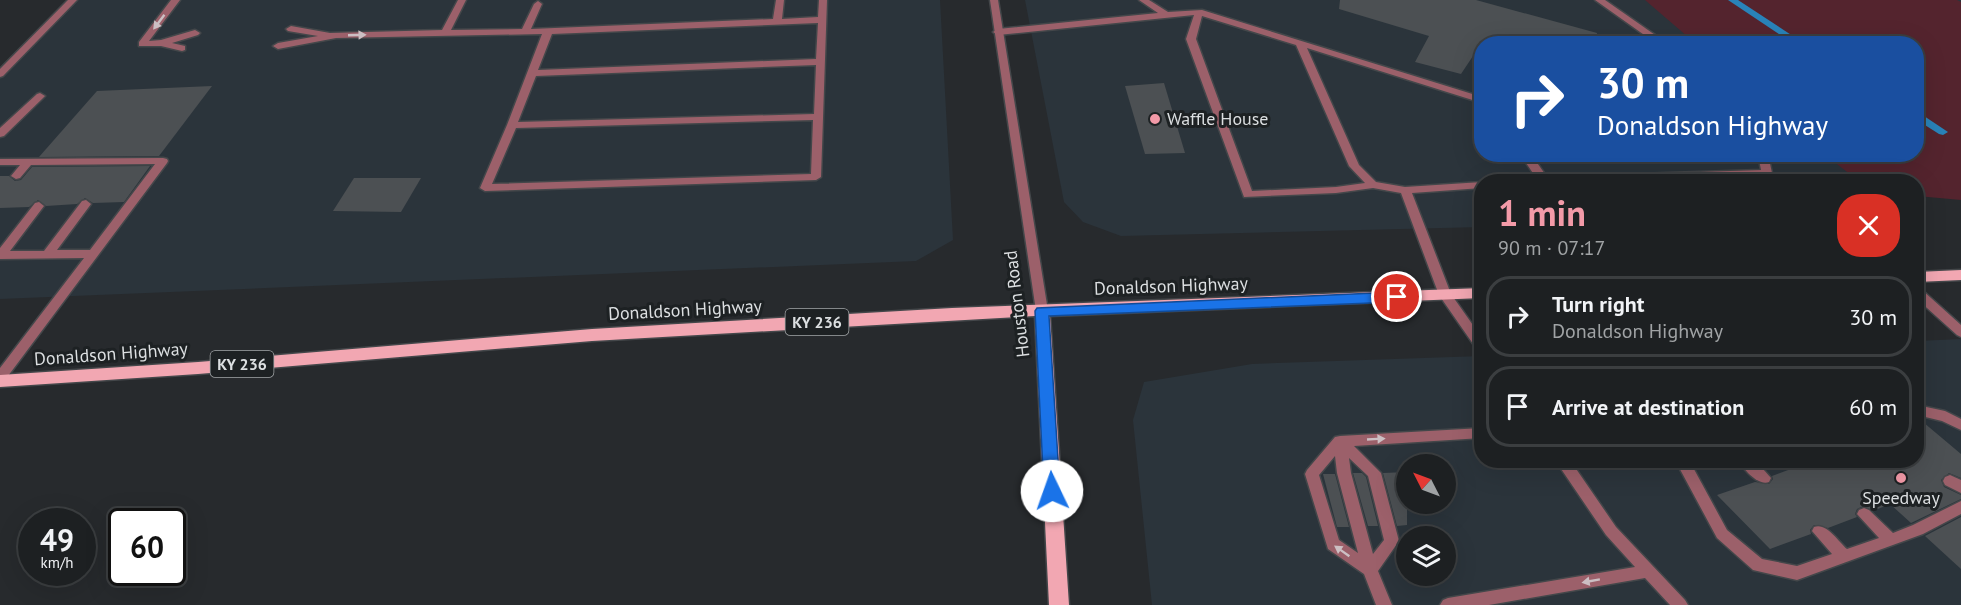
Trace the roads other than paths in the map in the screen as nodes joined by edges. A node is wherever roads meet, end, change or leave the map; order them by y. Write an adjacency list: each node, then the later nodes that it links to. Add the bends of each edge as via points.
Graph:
1 (73, 0): 28 (street)
2 (176, 0): 22 (street, one-way to 22, via 142,44)
3 (462, 0): 16 (street)
4 (780, 0): 13 (street)
5 (823, 0): 12 (street)
6 (994, 0): 18 (street, Houston Road)
7 (1143, 0): 11 (street)
8 (1599, 0): 21 (street)
9 (538, 4): 17 (street)
10 (1198, 12): 11 (street); 23 (street); 41 (street, via 1191,39 1248,195)
11 (1166, 15): 18 (street)
12 (822, 20): 13 (street); 26 (street)
13 (777, 22): 15 (street)
14 (291, 29): 20 (street)
15 (548, 31): 17 (street); 27 (street)
16 (446, 32): 17 (street); 20 (street, one-way to 16)
17 (525, 32)
18 (998, 32): 54 (street, Houston Road)
19 (195, 33): 22 (street)
20 (336, 36): 24 (street)
21 (1653, 36)
22 (161, 43): 25 (street)
23 (1300, 44): 30 (street); 41 (street, via 1354,166)
24 (278, 46)
25 (182, 48)
26 (820, 62): 27 (street); 31 (street)
27 (532, 73): 32 (street)
28 (0, 74)
29 (40, 96): 33 (street)
30 (1474, 98)
31 (819, 117): 32 (street); 32 (street, via 816,177 485,188)
32 (512, 125)
33 (0, 134)
34 (73, 161): 36 (street); 38 (street); 47 (street, via 111,166 163,161)
35 (0, 162): 36 (street)
36 (28, 162): 40 (street)
37 (1765, 162): 39 (street, via 1767,173)
38 (64, 173)
39 (1739, 174)
40 (16, 176)
41 (1373, 185): 43 (street)
42 (1474, 186): 43 (street)
43 (1405, 190): 52 (street)
44 (86, 204): 46 (street)
45 (39, 206): 48 (street)
46 (48, 254): 47 (street); 48 (street)
47 (93, 254): 57 (street)
48 (0, 255)
49 (1961, 275): 50 (main road)
50 (1924, 277)
51 (1474, 293): 52 (main road, Donaldson Highway / KY 236)
52 (1445, 295): 54 (main road, Donaldson Highway / KY 236); 56 (street)
53 (1924, 298): 55 (street)
54 (1042, 311): 57 (main road, Donaldson Highway / KY 236, via 592,335 198,368); 73 (main road, Houston Road)
55 (1961, 332)
56 (1474, 337)
57 (0, 379)
58 (1924, 411): 59 (street, via 1946,416)
59 (1961, 425)
60 (1474, 433): 61 (street, one-way to 60)
61 (1340, 441): 71 (street, via 1344,473); 71 (street, via 1374,473 1392,541); 71 (street, one-way to 61, via 1333,544 1312,474)
62 (1568, 468): 72 (street, via 1611,531)
63 (1686, 468): 70 (street, via 1722,534 1758,564 1797,573)
64 (1753, 468): 65 (street)
65 (1764, 478)
66 (1961, 507): 69 (street)
67 (1864, 514): 69 (street)
68 (1819, 531): 70 (street)
69 (1890, 540): 70 (street)
70 (1844, 556)
71 (1370, 570): 74 (street)
72 (1649, 571): 75 (street, one-way to 75); 76 (street)
73 (1059, 605)
74 (1384, 605)
75 (1448, 605)
76 (1680, 605)

